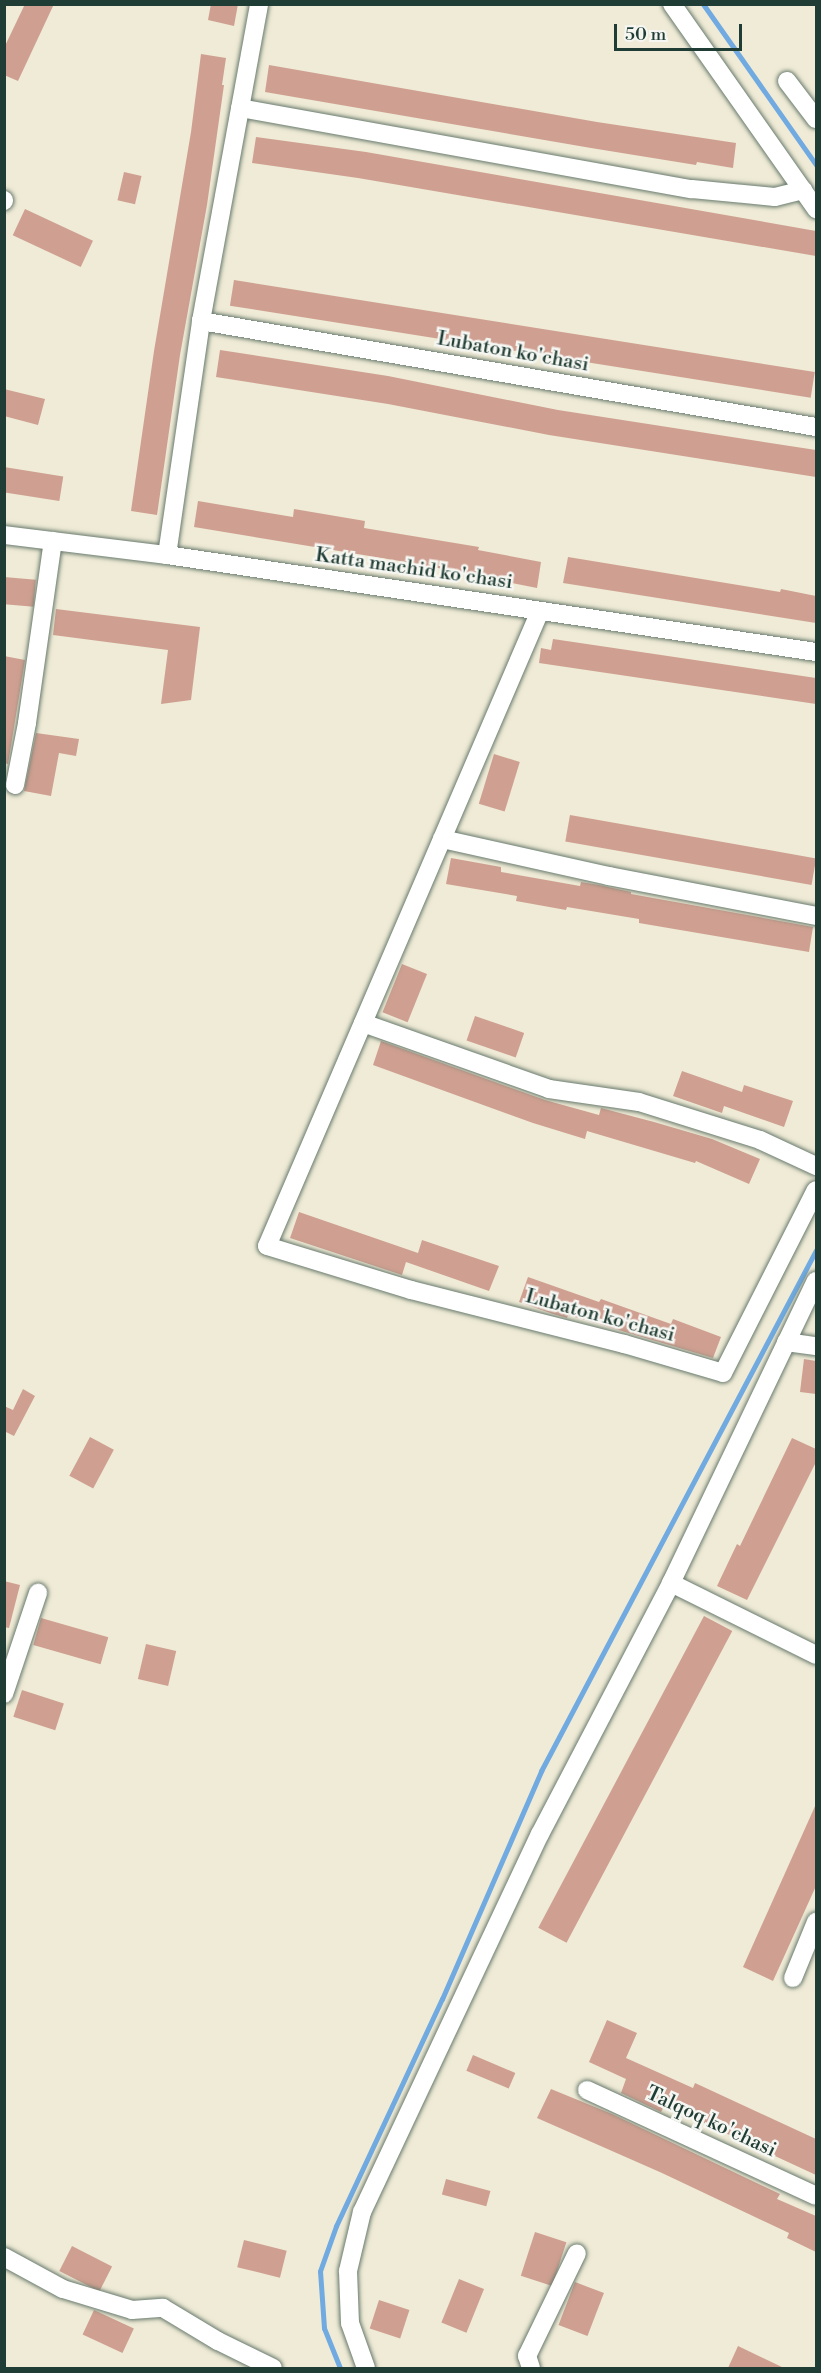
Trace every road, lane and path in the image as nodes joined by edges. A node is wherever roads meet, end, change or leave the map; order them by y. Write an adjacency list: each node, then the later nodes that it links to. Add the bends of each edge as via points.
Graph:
1 (259, 4): 4 (street)
2 (672, 4): 6 (street)
3 (787, 81): 5 (street)
4 (240, 108): 6 (street, via 692,189 775,196); 8 (street)
5 (816, 119)
6 (803, 190): 7 (street)
7 (816, 209)
8 (201, 321): 9 (street, Lubaton ko'chasi); 12 (street)
9 (816, 427)
10 (4, 536): 11 (street, Katta machid ko'chasi)
11 (52, 541): 12 (street, Katta machid ko'chasi); 15 (street)
12 (167, 555): 13 (street, Katta machid ko'chasi)
13 (540, 611): 14 (street, Katta machid ko'chasi); 16 (street)
14 (816, 652)
15 (15, 785)
16 (442, 839): 17 (street); 18 (street)
17 (816, 916)
18 (363, 1023): 19 (street, via 549,1089 639,1102 760,1140); 20 (street, Lubaton ko'chasi, via 267,1246 411,1290 723,1373)
19 (816, 1166)
20 (816, 1190)
21 (816, 1281): 22 (street)
22 (786, 1342): 23 (street); 24 (street)
23 (816, 1346)
24 (671, 1583): 26 (street); 35 (street, via 540,1834 362,2212 348,2271 350,2324)
25 (38, 1593): 27 (street)
26 (816, 1655)
27 (4, 1694)
28 (816, 1923): 29 (street)
29 (793, 1978)
30 (587, 2090): 31 (street, Talqoq ko'chasi)
31 (816, 2196)
32 (577, 2253): 36 (street, via 527,2356)
33 (4, 2257): 34 (street, via 63,2289 132,2310 163,2308)
34 (273, 2368)
35 (366, 2368)
36 (531, 2368)

